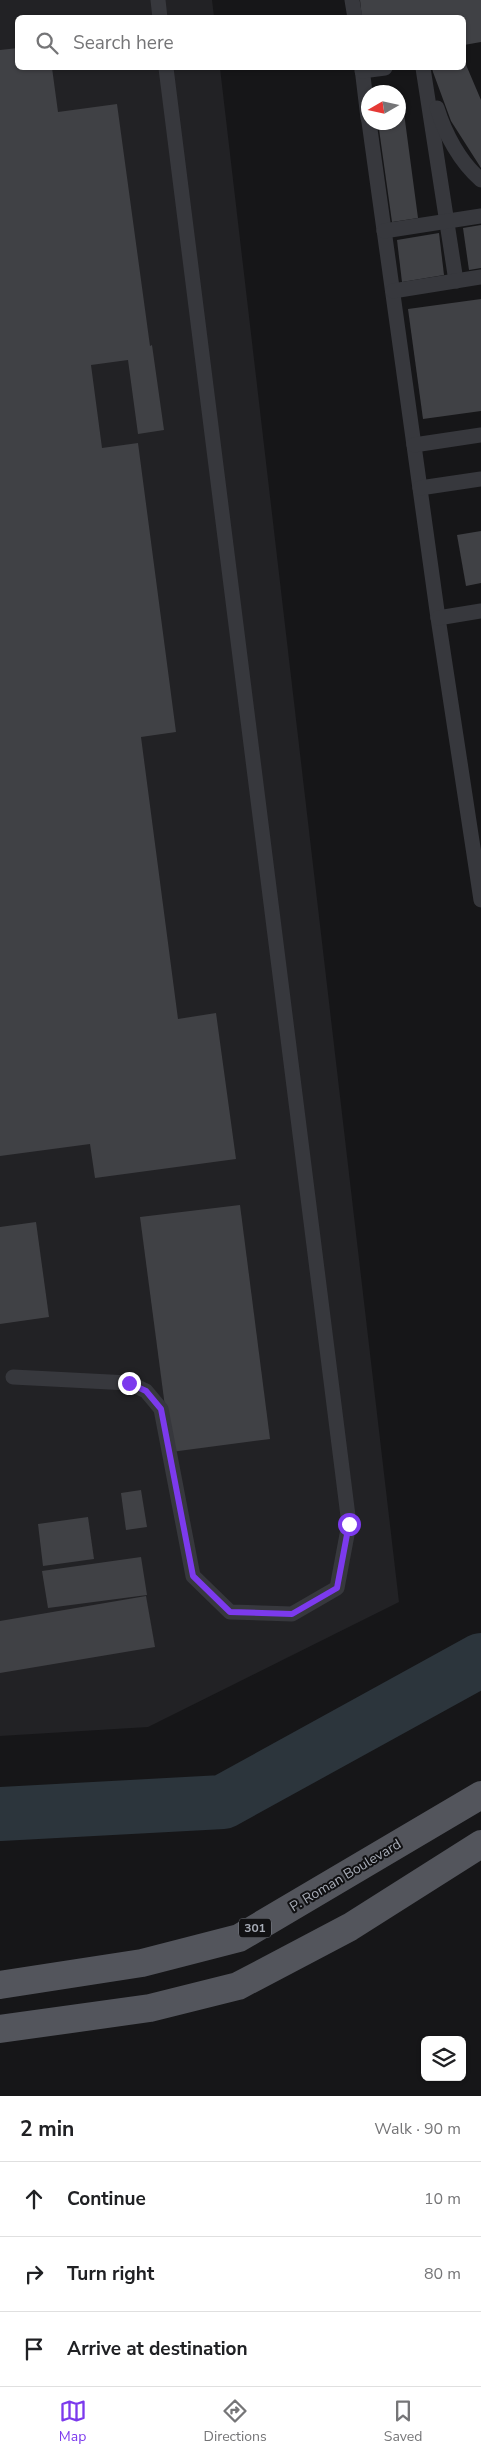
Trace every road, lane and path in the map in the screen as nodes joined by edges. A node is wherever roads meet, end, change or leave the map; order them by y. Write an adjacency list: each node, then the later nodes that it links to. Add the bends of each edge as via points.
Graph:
1 (158, 0): 3 (lane)
2 (352, 0): 4 (lane)
3 (160, 15)
4 (354, 15)
5 (166, 70): 25 (lane, via 349,1524 337,1588 292,1614 230,1612 193,1576 161,1409 146,1391 129,1383)
6 (362, 70): 9 (lane)
7 (423, 70): 13 (lane)
8 (424, 70): 11 (lane, via 443,126 470,171)
9 (364, 85)
10 (370, 130): 14 (lane)
11 (481, 180)
12 (481, 216): 13 (lane)
13 (448, 221): 14 (lane); 16 (lane)
14 (384, 231): 17 (lane)
15 (481, 277): 16 (lane)
16 (456, 281): 17 (lane)
17 (393, 291): 19 (lane)
18 (481, 435): 19 (lane)
19 (414, 445): 21 (lane)
20 (481, 479): 21 (lane)
21 (420, 488): 23 (lane)
22 (481, 610): 23 (lane)
23 (438, 618): 24 (lane)
24 (481, 900)
25 (13, 1377)
26 (481, 1795): 28 (main road, P. Roman Boulevard / 301, via 239,1938 142,1963)
27 (481, 1844): 29 (main road, via 350,1927 238,1986 150,2008)
28 (0, 1985)
29 (0, 2029)

